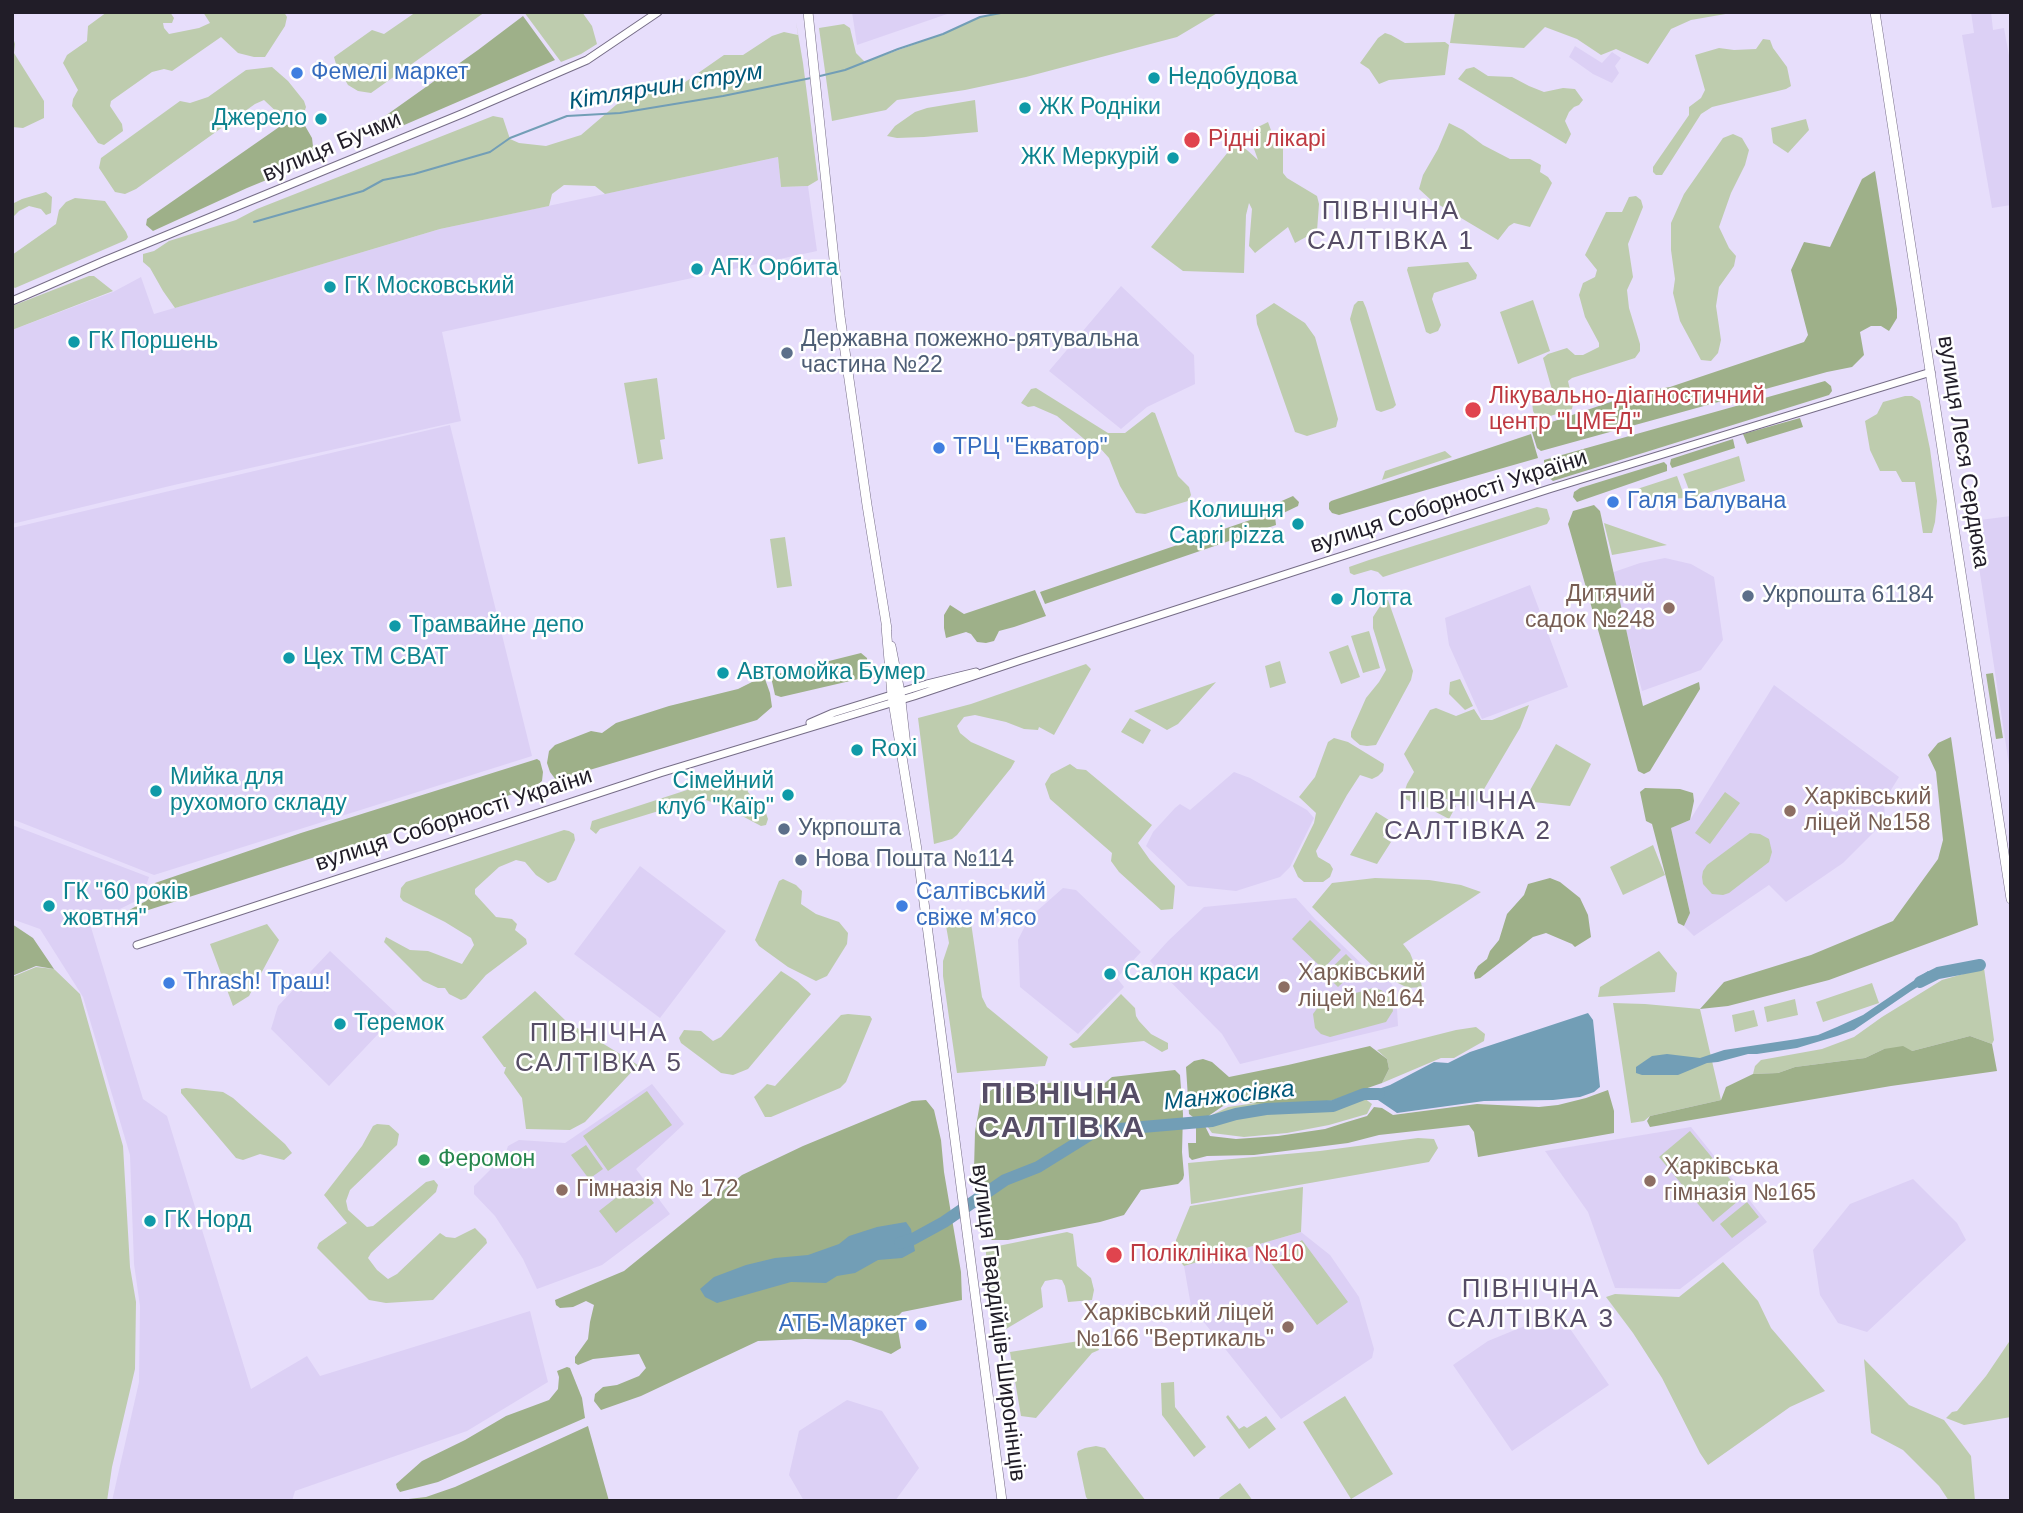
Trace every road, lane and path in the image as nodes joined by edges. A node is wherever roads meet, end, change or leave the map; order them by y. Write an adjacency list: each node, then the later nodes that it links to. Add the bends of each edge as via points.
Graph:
1 (658, 12): 4 (street, вулиця Бучми, via 587,60)
2 (1875, 12): 5 (main road, вулиця Леся Сердюка)
3 (809, 17): 6 (main road, вулиця Гвардійців-Широнінців, via 840,316)
4 (12, 301)
5 (1931, 372): 6 (street, вулиця Соборності України); 7 (main road, вулиця Леся Сердюка)
6 (896, 698): 8 (street, вулиця Соборності України, via 833,713 783,734); 9 (main road, вулиця Гвардійців-Широнінців)
7 (2011, 899)
8 (137, 946)
9 (1002, 1501)

